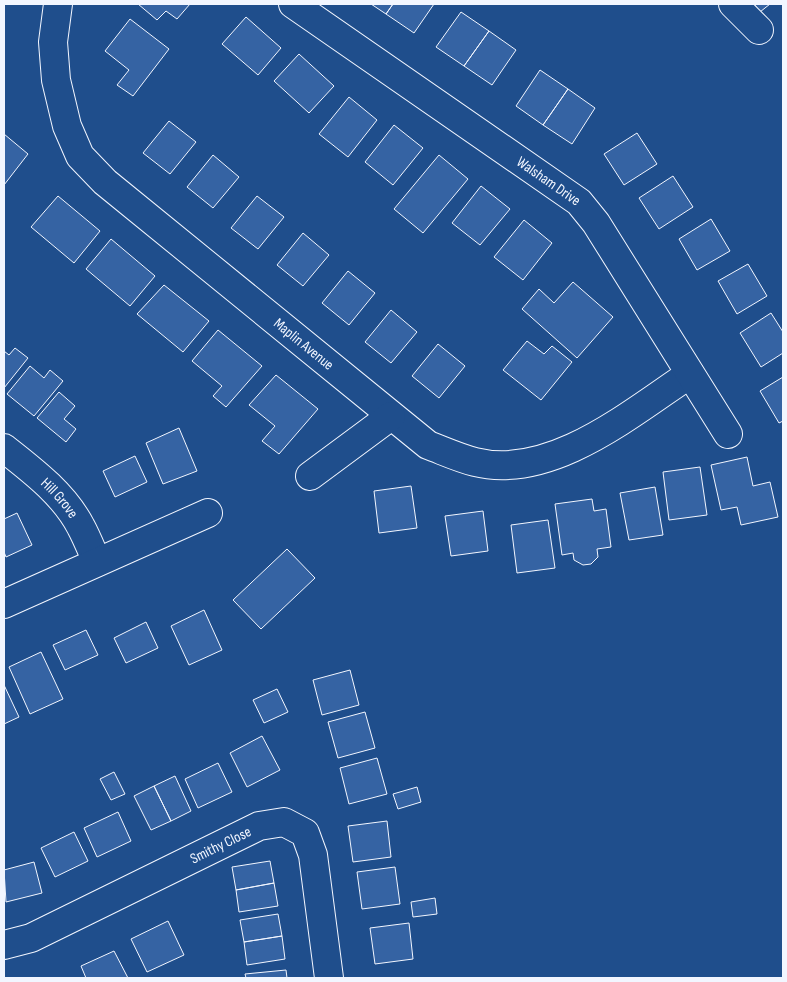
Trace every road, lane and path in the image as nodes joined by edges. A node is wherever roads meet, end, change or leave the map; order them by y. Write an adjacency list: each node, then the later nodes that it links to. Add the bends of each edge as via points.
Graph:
1 (58, 4): 6 (street, Maplin Avenue, via 53,42 56,80 67,126 80,156 105,182)
2 (293, 4): 5 (street, Walsham Drive, via 579,202 596,223)
3 (733, 4): 4 (street)
4 (759, 30)
5 (690, 374): 6 (street, Maplin Avenue, via 588,442 551,457 514,464 476,463 428,445); 7 (street, Walsham Drive)
6 (391, 416): 9 (street)
7 (728, 434)
8 (4, 448): 11 (street, Hill Grove, via 56,493 81,526)
9 (310, 476)
10 (208, 513): 11 (street)
11 (97, 562): 12 (street)
12 (4, 604)
13 (4, 945): 14 (street, Smithy Close, via 31,938 259,826 284,822 305,833 314,855)
14 (329, 978)

